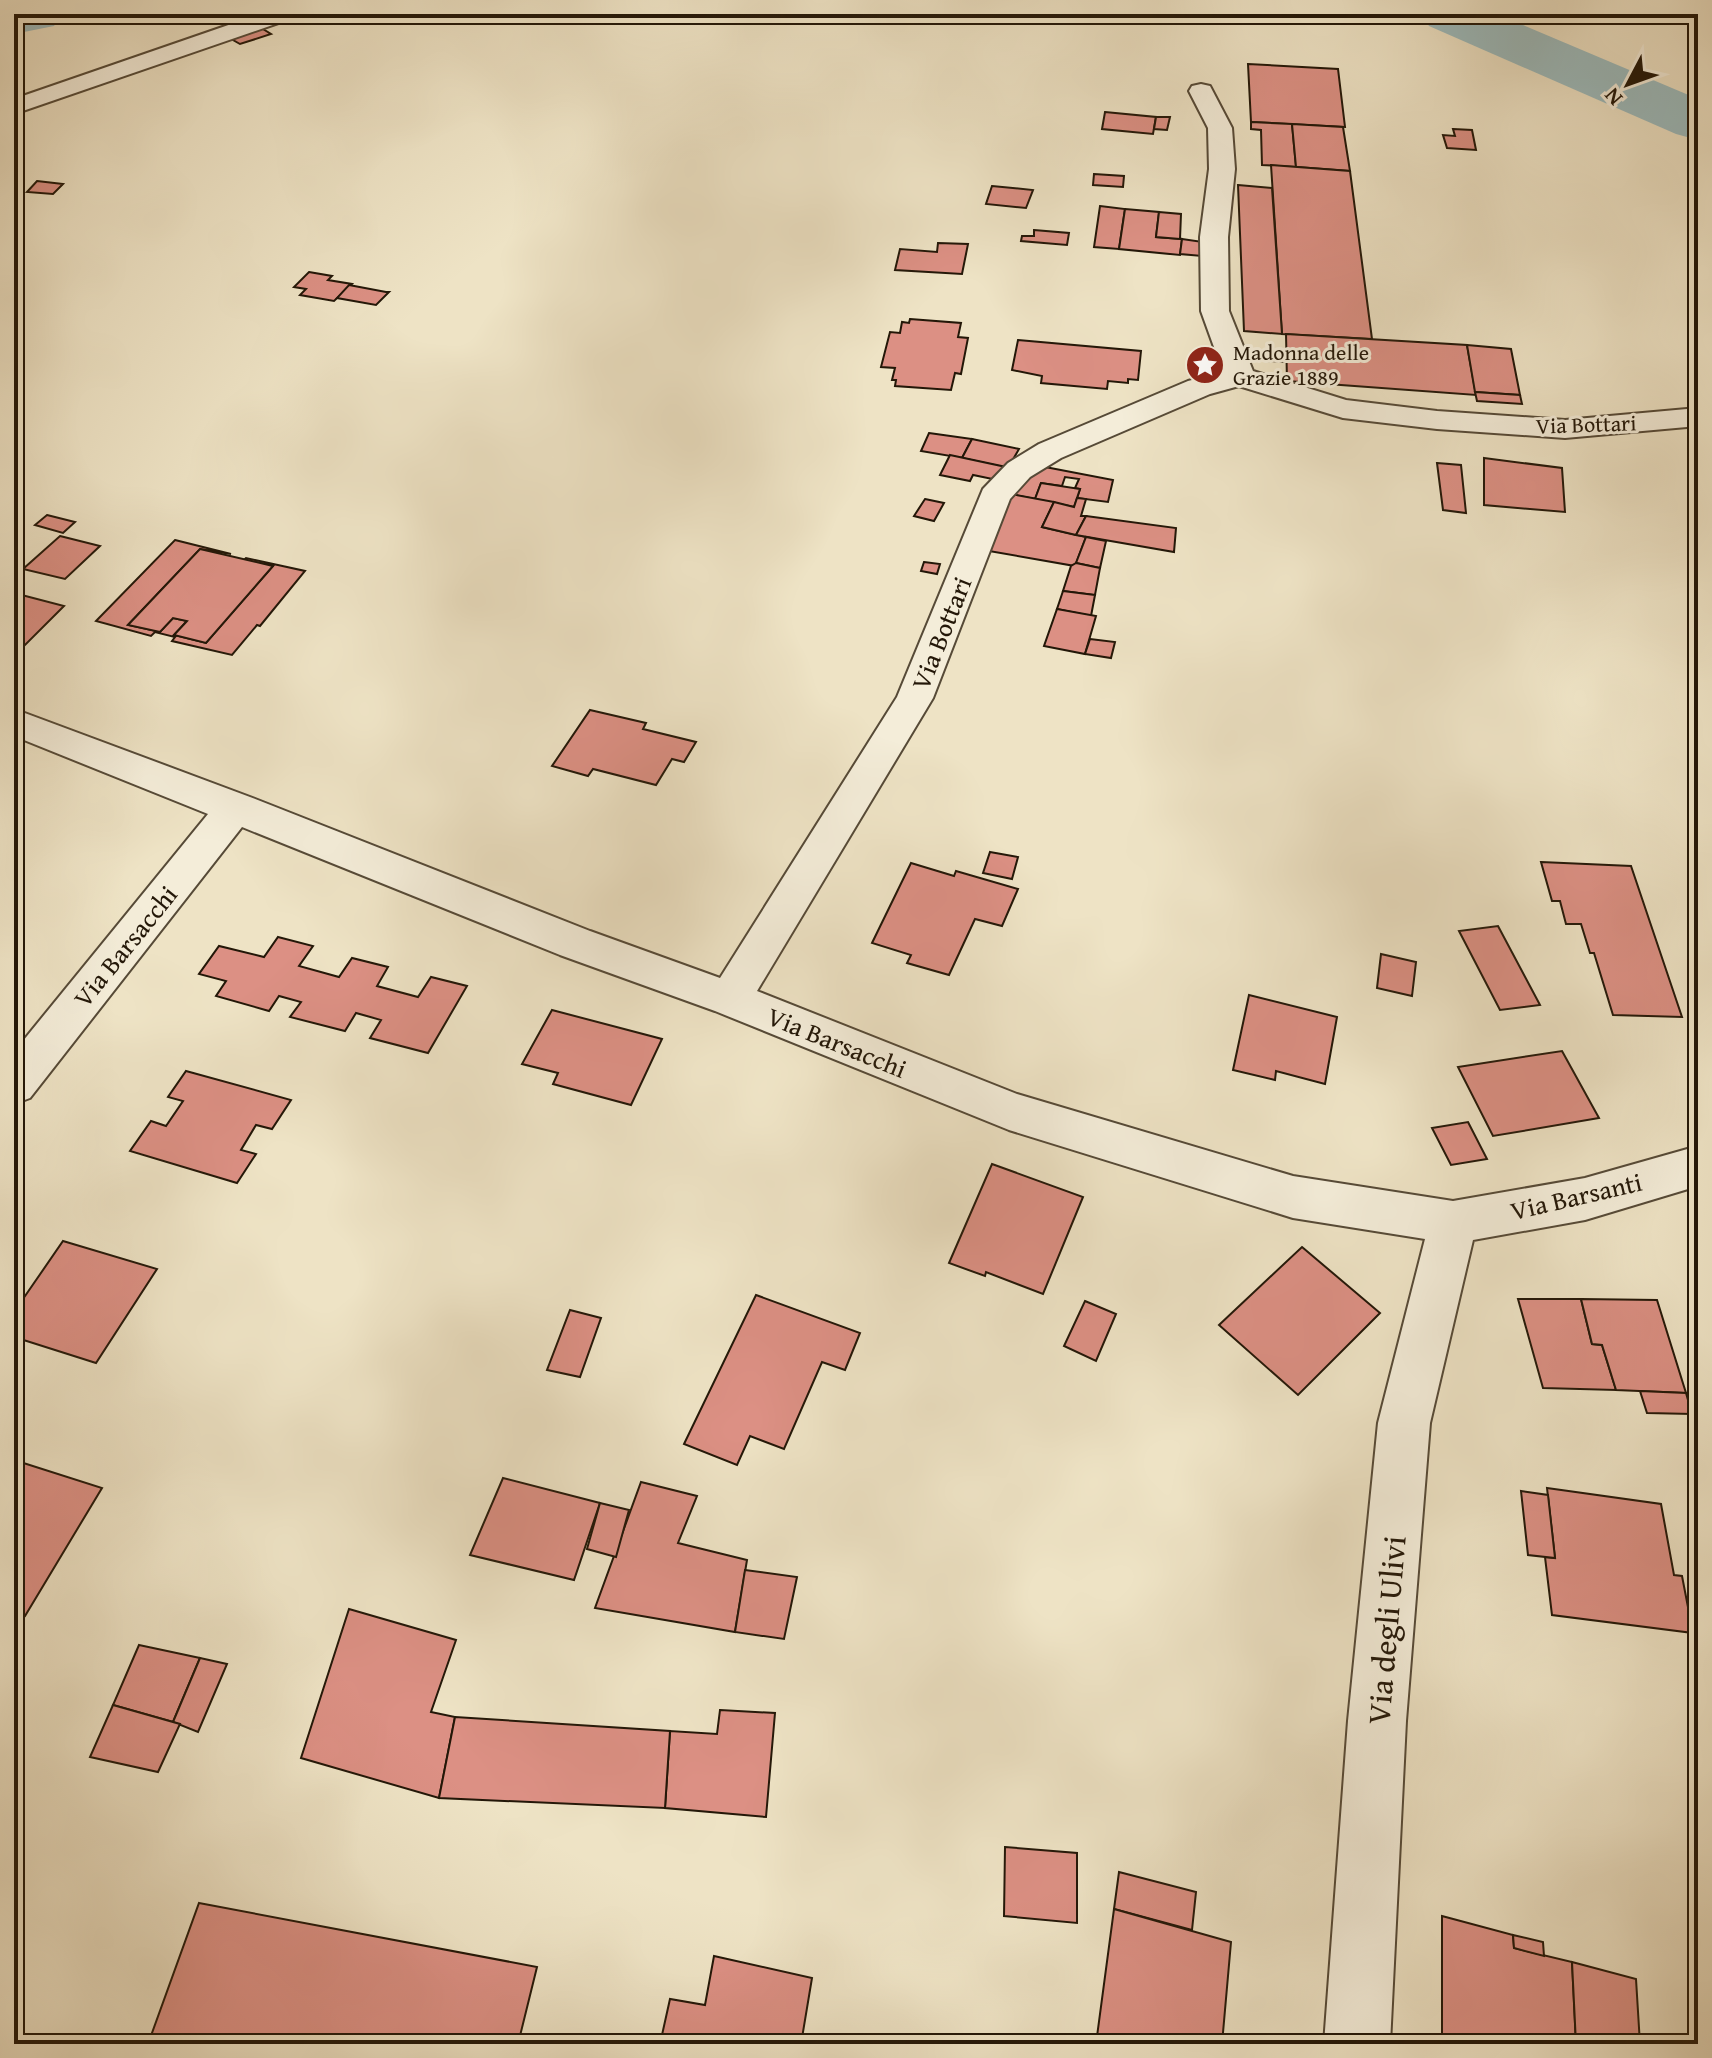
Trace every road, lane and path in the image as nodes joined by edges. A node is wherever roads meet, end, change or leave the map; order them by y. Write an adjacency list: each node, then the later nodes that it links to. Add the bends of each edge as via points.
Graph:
1 (282, 14): 3 (street)
2 (1201, 91): 4 (street, via 1220,128 1215,311)
3 (14, 107)
4 (1240, 377): 5 (street, Via Bottari, via 1343,409 1437,420 1565,429); 8 (street, Via Bottari, via 1199,387 1050,451 1004,484 915,698)
5 (1698, 417)
6 (14, 722): 7 (street, Via Barsacchi)
7 (236, 807): 8 (street, Via Barsacchi); 9 (street, Via Barsacchi)
8 (730, 999): 11 (street, Via Barsacchi, via 1009,1111 1293,1197)
9 (14, 1085)
10 (1698, 1166): 11 (street, Via Barsanti, via 1585,1199)
11 (1453, 1222): 12 (street, Via degli Ulivi, via 1404,1423 1377,1721)
12 (1357, 2044)

